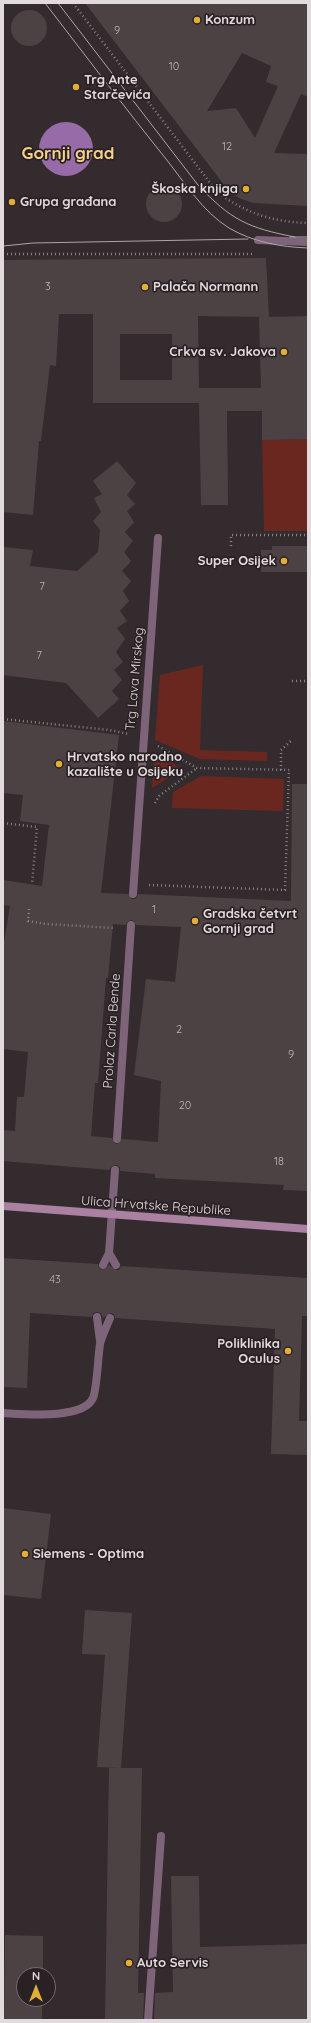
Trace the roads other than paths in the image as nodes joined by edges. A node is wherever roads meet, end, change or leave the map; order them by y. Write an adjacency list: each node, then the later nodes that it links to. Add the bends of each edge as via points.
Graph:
1 (258, 240): 2 (street)
2 (308, 242)
3 (158, 538): 4 (street, Trg Lava Mirskog)
4 (133, 894)
5 (131, 925): 6 (street, Prolaz Carla Bende)
6 (117, 1139)
7 (115, 1170): 9 (street)
8 (3, 1206): 9 (street, Ulica Hrvatske Republike)
9 (112, 1215): 10 (street, Ulica Hrvatske Republike); 11 (street)
10 (308, 1229)
11 (108, 1253): 12 (street); 13 (street)
12 (103, 1265)
13 (116, 1265)
14 (97, 1317): 16 (street)
15 (110, 1318): 16 (street)
16 (100, 1342): 17 (street, via 93,1398 86,1407 43,1415)
17 (3, 1413)
18 (161, 1836): 19 (street)
19 (148, 2020)

